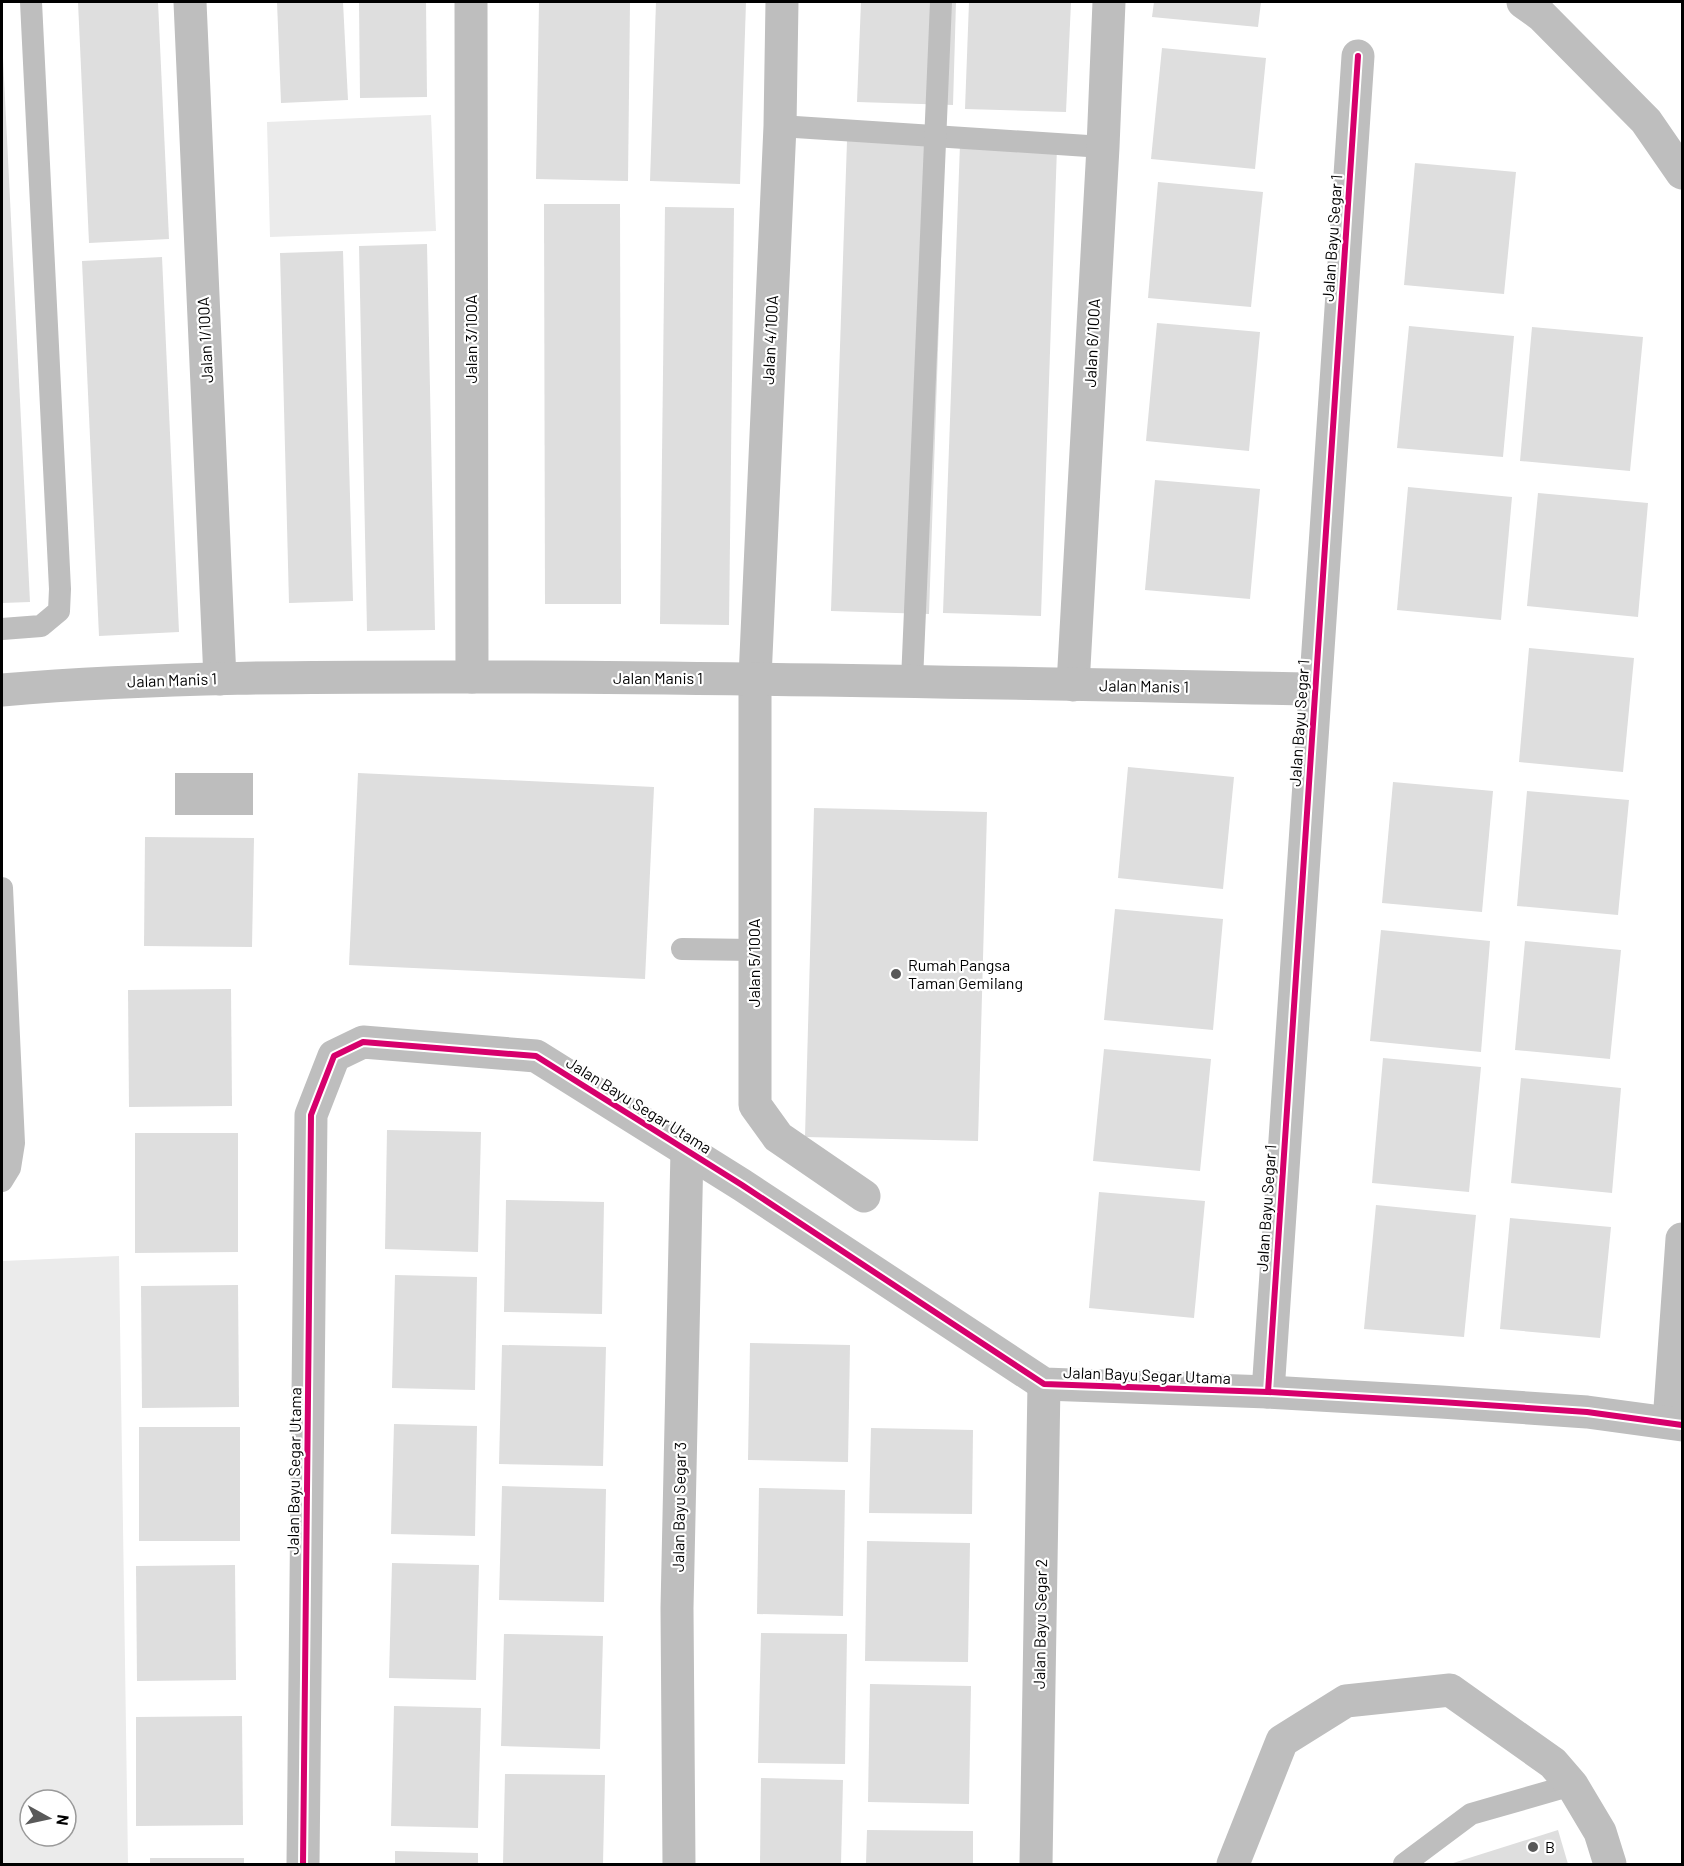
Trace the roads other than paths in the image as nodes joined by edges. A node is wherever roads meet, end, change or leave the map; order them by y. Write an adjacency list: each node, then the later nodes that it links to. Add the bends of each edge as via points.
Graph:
1 (31, 2): 13 (lane, via 59,611 41,626)
2 (190, 2): 16 (street, Jalan 1/100A)
3 (471, 2): 14 (street, Jalan 3/100A)
4 (782, 2): 9 (street, Jalan 4/100A)
5 (941, 2): 10 (lane)
6 (1109, 2): 11 (street, Jalan 6/100A)
7 (1536, 6): 12 (street, via 1646,121)
8 (1358, 56): 20 (street, Jalan Bayu Segar 1)
9 (780, 126): 10 (lane); 15 (street, Jalan 4/100A)
10 (935, 137): 11 (lane); 17 (lane)
11 (1103, 147): 18 (street, Jalan 6/100A)
12 (1683, 173)
13 (2, 629)
14 (472, 677): 15 (street, Jalan Manis 1); 16 (street, Jalan Manis 1)
15 (755, 678): 17 (street, Jalan Manis 1); 23 (street, Jalan 5/100A)
16 (220, 679): 19 (street, Jalan Manis 1)
17 (912, 681): 18 (street, Jalan Manis 1)
18 (1073, 685): 20 (street, Jalan Manis 1)
19 (2, 690)
20 (1314, 690): 29 (street, Jalan Bayu Segar 1)
21 (2, 888): 25 (lane, via 14,1143 10,1168)
22 (682, 949): 23 (lane)
23 (754, 950): 26 (street, Jalan 5/100A, via 754,1105 778,1137)
24 (687, 1150): 28 (street, Jalan Bayu Segar Utama); 32 (street, Jalan Bayu Segar Utama, via 536,1056 363,1042 334,1056 311,1115); 33 (street, Jalan Bayu Segar 3, via 677,1608)
25 (2, 1181)
26 (864, 1196)
27 (1683, 1239): 30 (street)
28 (1044, 1384): 29 (street, Jalan Bayu Segar Utama); 34 (street, Jalan Bayu Segar 2)
29 (1268, 1392): 30 (street, Jalan Bayu Segar Utama, via 1587,1412)
30 (1676, 1424)
31 (1572, 1785): 35 (street, via 1553,1763 1450,1690 1346,1701 1282,1741); 36 (lane, via 1471,1814); 37 (street, via 1600,1833)
32 (303, 1864)
33 (679, 1864)
34 (1036, 1864)
35 (1233, 1864)
36 (1404, 1864)
37 (1610, 1864)

